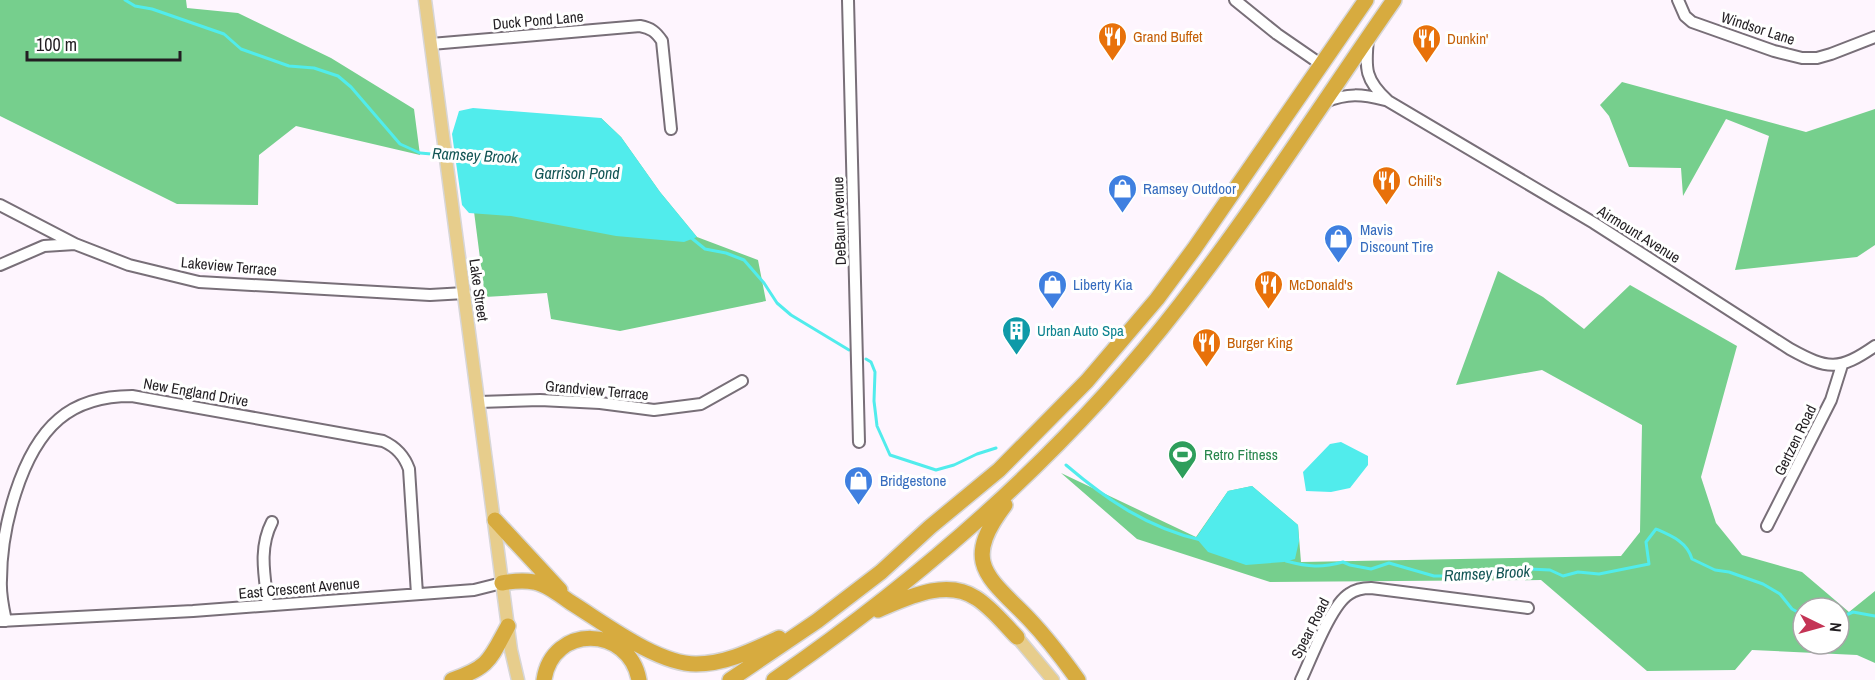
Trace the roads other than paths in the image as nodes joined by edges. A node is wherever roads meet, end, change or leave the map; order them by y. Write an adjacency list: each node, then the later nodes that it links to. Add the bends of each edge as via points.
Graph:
1 (424, 0): 9 (main road, Lake Street)
2 (848, 0): 22 (street, DeBaun Avenue)
3 (1235, 0): 10 (street)
4 (1366, 0): 10 (highway)
5 (1394, 0): 7 (highway)
6 (1678, 0): 8 (street, Windsor Lane, via 1685,16 1692,21 1788,55 1817,58)
7 (1368, 37): 11 (street, Airmount Avenue, via 1368,75); 12 (highway)
8 (1875, 37)
9 (431, 44): 13 (street, Duck Pond Lane, via 649,28 662,41); 17 (main road, Lake Street)
10 (1322, 65): 34 (highway, via 1157,299 1091,376 999,470 881,572)
11 (1388, 101): 12 (street, Airmount Avenue, via 1345,95); 19 (street, Airmount Avenue, via 1594,224 1790,349 1816,362)
12 (1322, 103): 23 (highway, via 1179,307)
13 (671, 129)
14 (0, 204): 15 (street)
15 (75, 244): 16 (street, Lakeview Terrace, via 44,246); 17 (street, Lakeview Terrace, via 129,265 199,282 430,295)
16 (0, 265)
17 (465, 293): 21 (main road, Lake Street)
18 (1875, 346): 19 (street)
19 (1842, 365): 26 (street, Gertzen Road, via 1831,400)
20 (741, 381): 21 (street, Grandview Terrace, via 701,404 654,410 582,402)
21 (479, 402): 24 (main road, Lake Street)
22 (859, 442)
23 (1035, 467): 32 (highway, via 955,541); 45 (highway, via 990,527 982,561 989,579 1046,638)
24 (495, 520): 27 (main road, Lake Street); 29 (highway)
25 (272, 522): 30 (street, via 263,551)
26 (1767, 526)
27 (502, 584): 28 (street, East Crescent Avenue); 29 (highway, via 521,580 537,583); 35 (main road)
28 (417, 594): 30 (street, East Crescent Avenue); 33 (street, New England Drive, via 409,470 392,445 115,396 85,404 60,419 39,442 18,487 5,537 1,578)
29 (570, 602): 34 (highway, via 649,651 687,663 739,656)
30 (268, 605): 33 (street, East Crescent Avenue)
31 (1528, 608): 46 (street, Spear Road, via 1359,588 1337,606)
32 (864, 615): 36 (highway, via 922,593 956,590 982,602); 43 (highway)
33 (3, 621)
34 (817, 621): 42 (highway)
35 (508, 626): 38 (highway, via 485,665); 39 (main road)
36 (1017, 637): 37 (main road)
37 (1045, 674): 44 (main road)
38 (452, 680)
39 (518, 680)
40 (544, 680): 41 (highway, via 557,652 577,640 594,638 621,649 633,663)
41 (639, 680)
42 (730, 680)
43 (774, 680)
44 (1053, 680)
45 (1078, 680)
46 (1301, 680)

